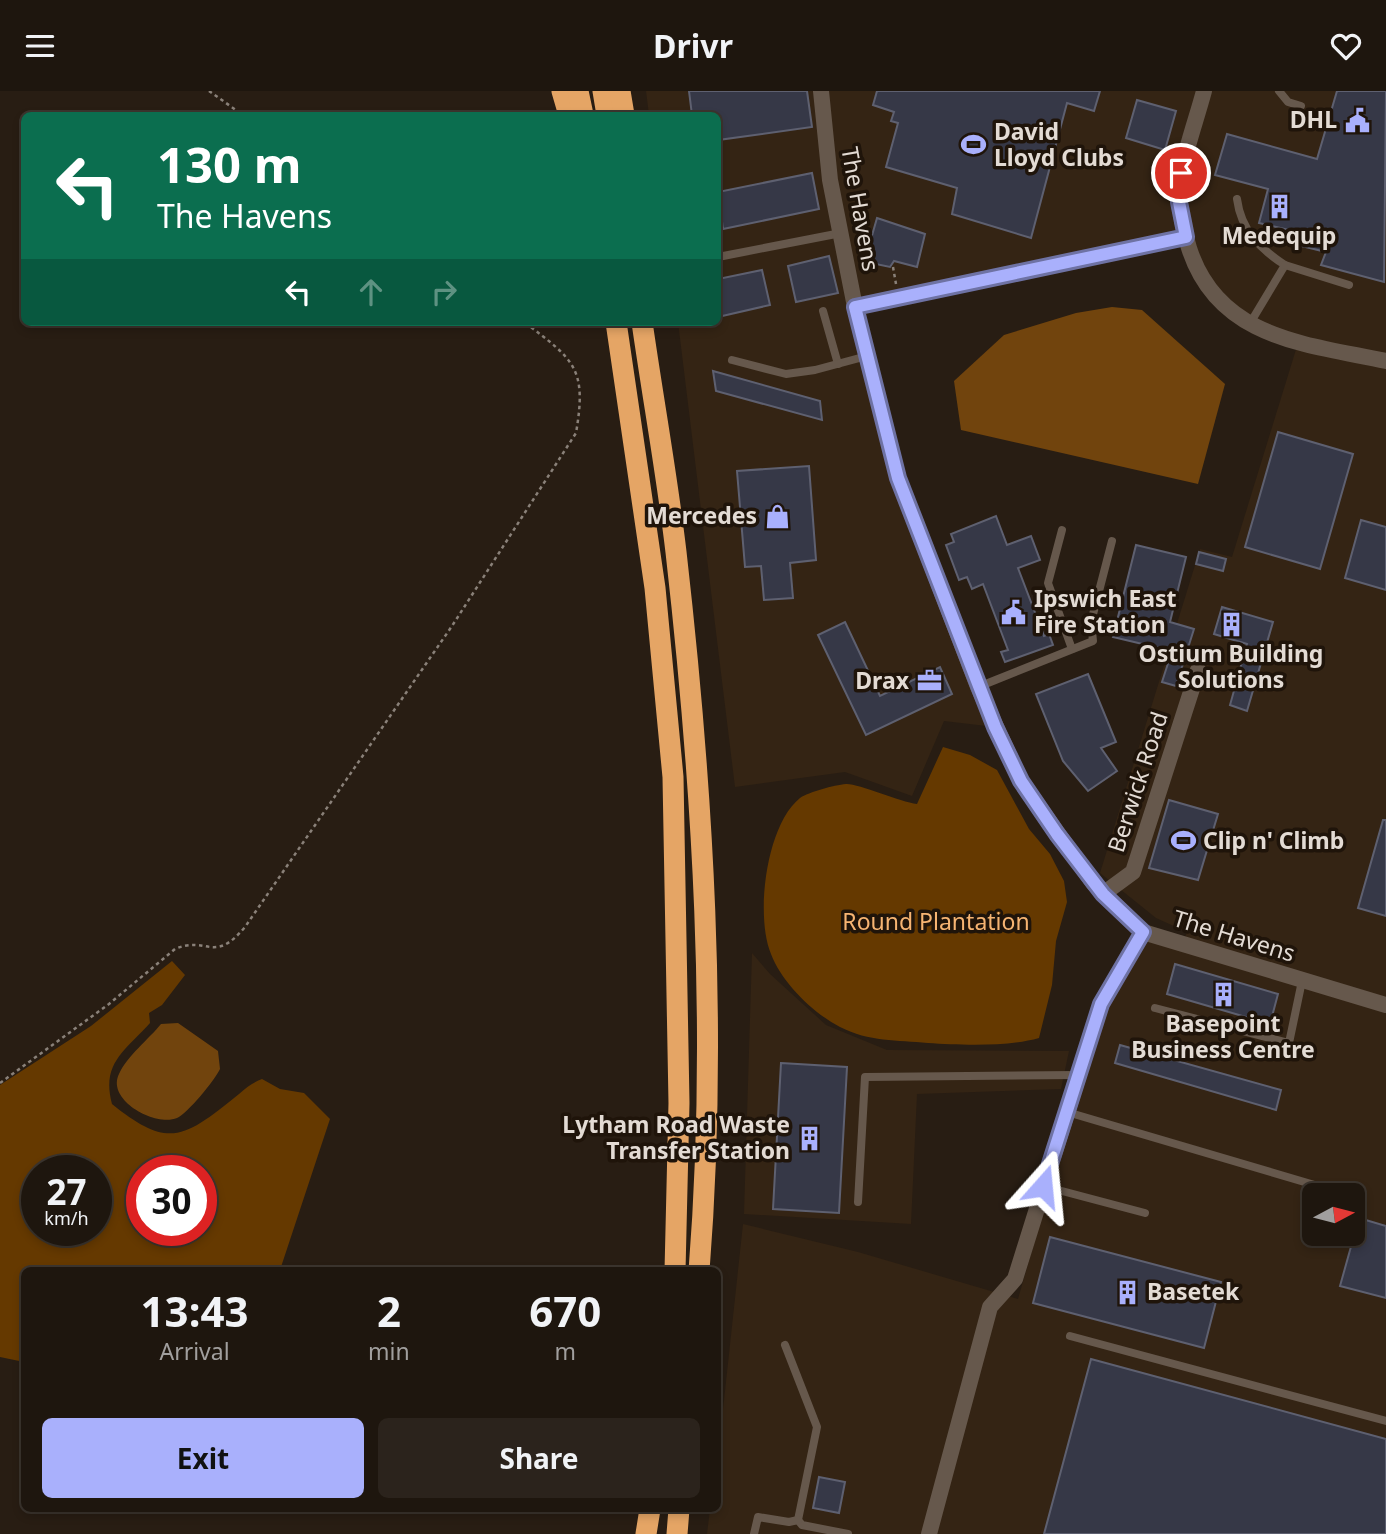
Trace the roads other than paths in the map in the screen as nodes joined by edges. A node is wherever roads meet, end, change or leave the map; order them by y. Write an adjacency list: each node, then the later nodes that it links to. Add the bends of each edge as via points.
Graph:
1 (562, 91): 9 (highway)
2 (578, 91): 10 (highway)
3 (603, 91): 11 (highway)
4 (620, 91): 12 (highway)
5 (821, 91): 14 (street, The Havens, via 830,180)
6 (1205, 91): 15 (street, via 1181,170 1179,202)
7 (1279, 91): 8 (lane, via 1288,102)
8 (1301, 106)
9 (568, 112)
10 (582, 112)
11 (606, 112)
12 (624, 112)
13 (1237, 199): 17 (lane, via 1245,228 1258,245)
14 (841, 233): 16 (lane); 19 (street, The Havens)
15 (1186, 237): 19 (street); 21 (street, via 1205,284 1217,300)
16 (721, 256)
17 (1285, 265): 18 (lane); 21 (lane)
18 (1349, 285)
19 (855, 307): 24 (street, The Havens)
20 (823, 311): 27 (lane)
21 (1249, 325): 26 (street, via 1298,342)
22 (617, 326): 44 (highway, via 655,588 673,778 679,1103)
23 (643, 326): 45 (highway, via 676,551 699,816 707,1023 705,1205)
24 (867, 356): 27 (lane); 32 (street, The Havens, via 898,478)
25 (732, 361): 27 (lane, via 786,374)
26 (1386, 361)
27 (838, 364)
28 (1062, 530): 30 (lane, via 1048,583)
29 (1112, 541): 30 (lane, via 1091,622 1093,641)
30 (1072, 649): 32 (lane)
31 (1198, 670): 33 (street, Berwick Road, via 1132,872)
32 (978, 687): 33 (street, The Havens, via 1021,781)
33 (1103, 894): 34 (street, The Havens)
34 (1143, 932): 35 (street, The Havens); 38 (street, via 1101,1004)
35 (1302, 981): 36 (street, The Havens); 37 (lane, via 1289,1043)
36 (1386, 1005)
37 (1155, 1008)
38 (1076, 1075): 39 (street); 42 (lane, via 865,1077)
39 (1068, 1112): 40 (lane); 41 (street)
40 (1308, 1183)
41 (1043, 1186): 43 (lane); 56 (street, via 1015,1279 990,1307)
42 (858, 1202)
43 (1145, 1213)
44 (675, 1267)
45 (699, 1267)
46 (1070, 1336): 48 (lane)
47 (785, 1345): 51 (lane, via 817,1427)
48 (1386, 1422)
49 (650, 1512): 52 (highway)
50 (679, 1512): 53 (highway)
51 (798, 1520): 54 (lane, via 758,1517); 55 (lane, via 802,1525)
52 (646, 1534)
53 (677, 1534)
54 (754, 1534)
55 (848, 1534)
56 (929, 1534)

